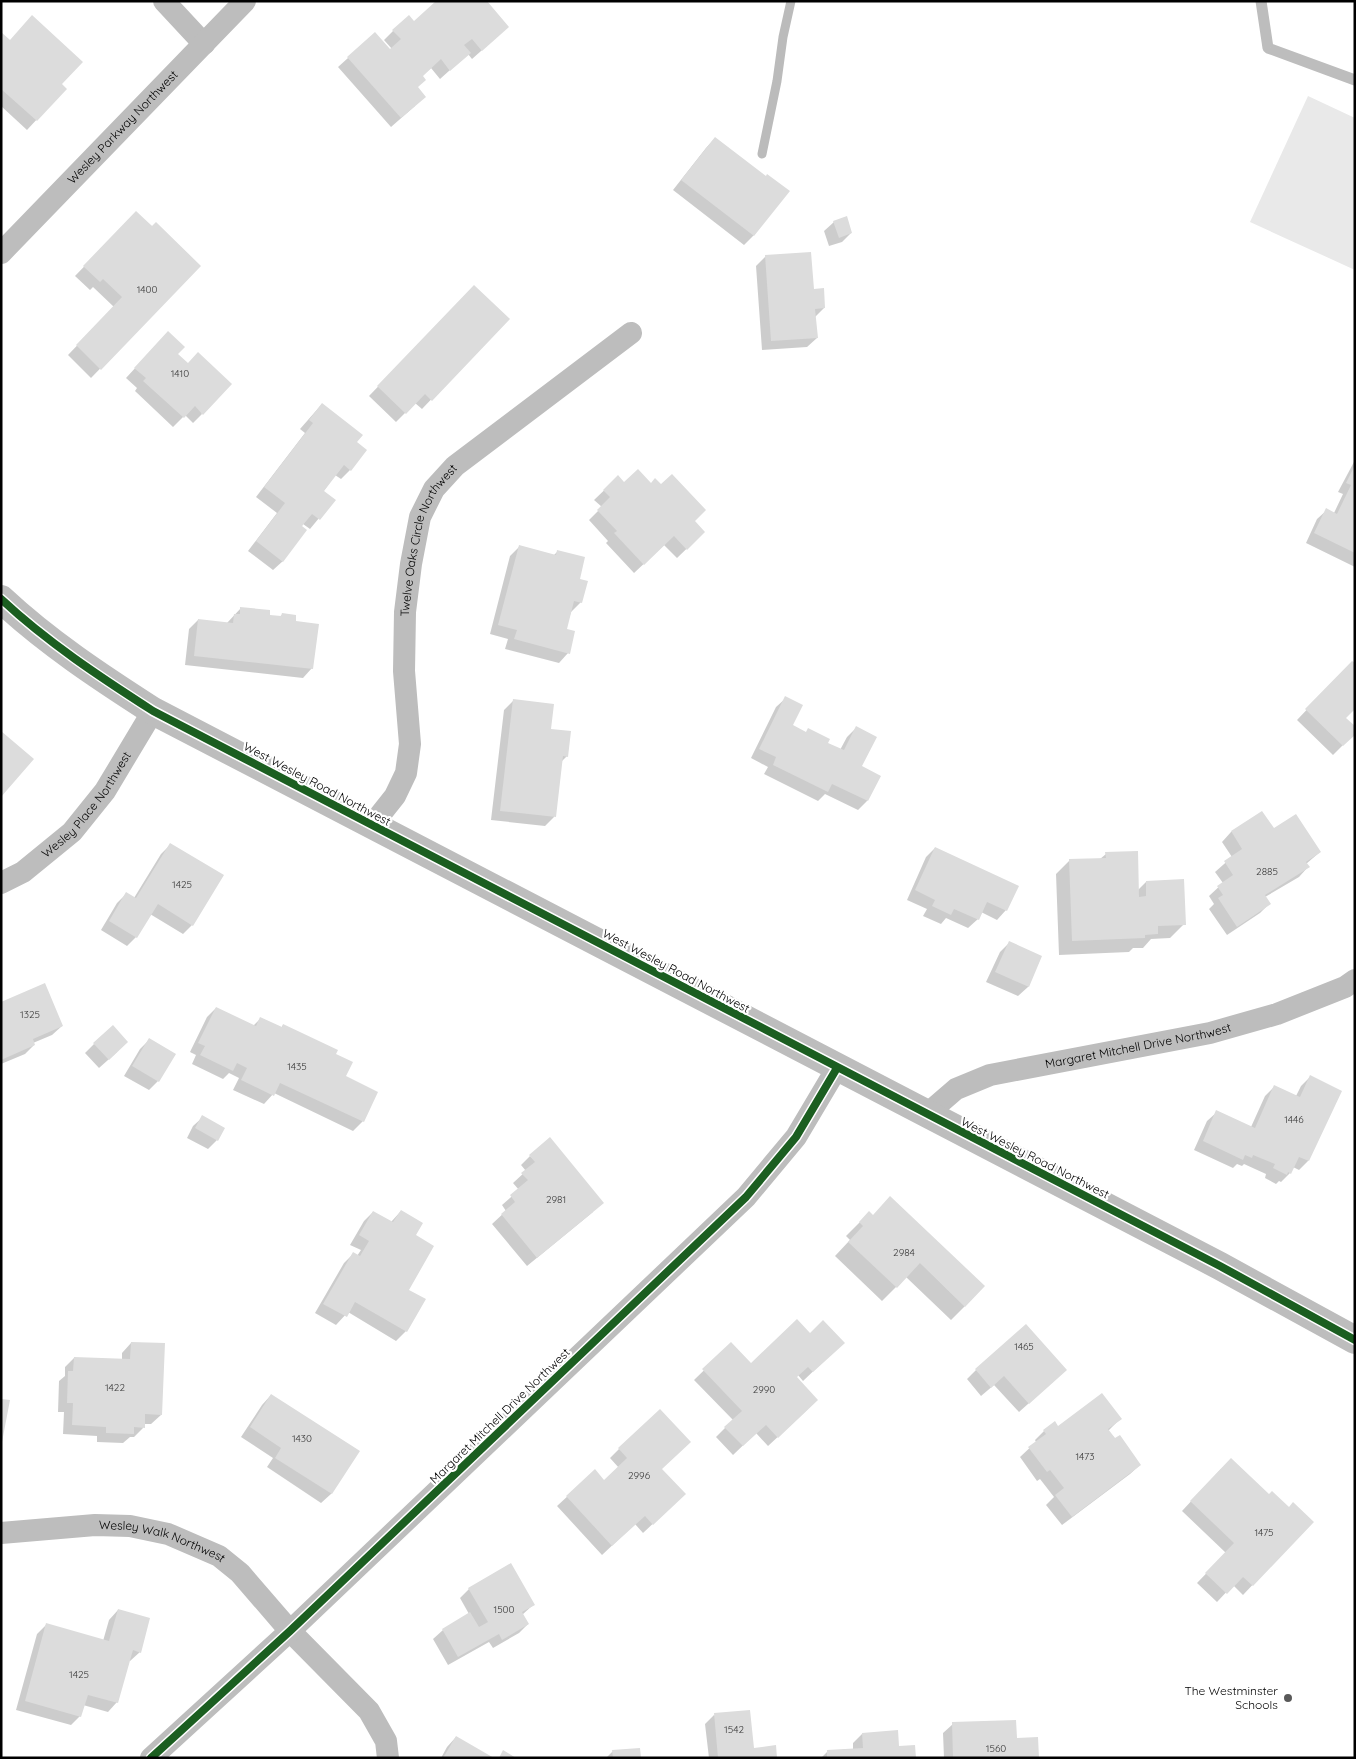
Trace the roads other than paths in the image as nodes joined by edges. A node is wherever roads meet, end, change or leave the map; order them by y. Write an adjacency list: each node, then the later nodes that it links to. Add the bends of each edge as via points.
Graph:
1 (164, 1): 4 (street)
2 (245, 1): 4 (street, Wesley Parkway Northwest)
3 (1261, 1): 5 (lane, via 1268,48)
4 (204, 44): 6 (street, Wesley Parkway Northwest)
5 (1355, 80)
6 (1, 254)
7 (630, 333): 10 (street, Twelve Oaks Circle Northwest, via 455,466 434,489 420,517 405,612 404,670 410,744 406,773 395,796)
8 (1, 599): 9 (street, West Wesley Road Northwest, via 83,666)
9 (153, 711): 10 (street, West Wesley Road Northwest); 11 (street, Wesley Place Northwest, via 105,791 72,832 23,872)
10 (372, 826): 13 (street, West Wesley Road Northwest)
11 (1, 883)
12 (1355, 980): 14 (street, Margaret Mitchell Drive Northwest, via 1277,1014 1210,1033 990,1074 956,1088)
13 (837, 1068): 14 (street, West Wesley Road Northwest); 17 (street, Margaret Mitchell Drive Northwest, via 796,1136 746,1197)
14 (927, 1114): 15 (street, West Wesley Road Northwest)
15 (1355, 1340)
16 (1, 1533): 17 (street, Wesley Walk Northwest, via 96,1525 130,1526 168,1534 219,1556 240,1573)
17 (290, 1631): 18 (street, Margaret Mitchell Drive Northwest); 19 (street, Wesley Walk Northwest, via 369,1711 386,1741)
18 (151, 1758)
19 (388, 1758)

